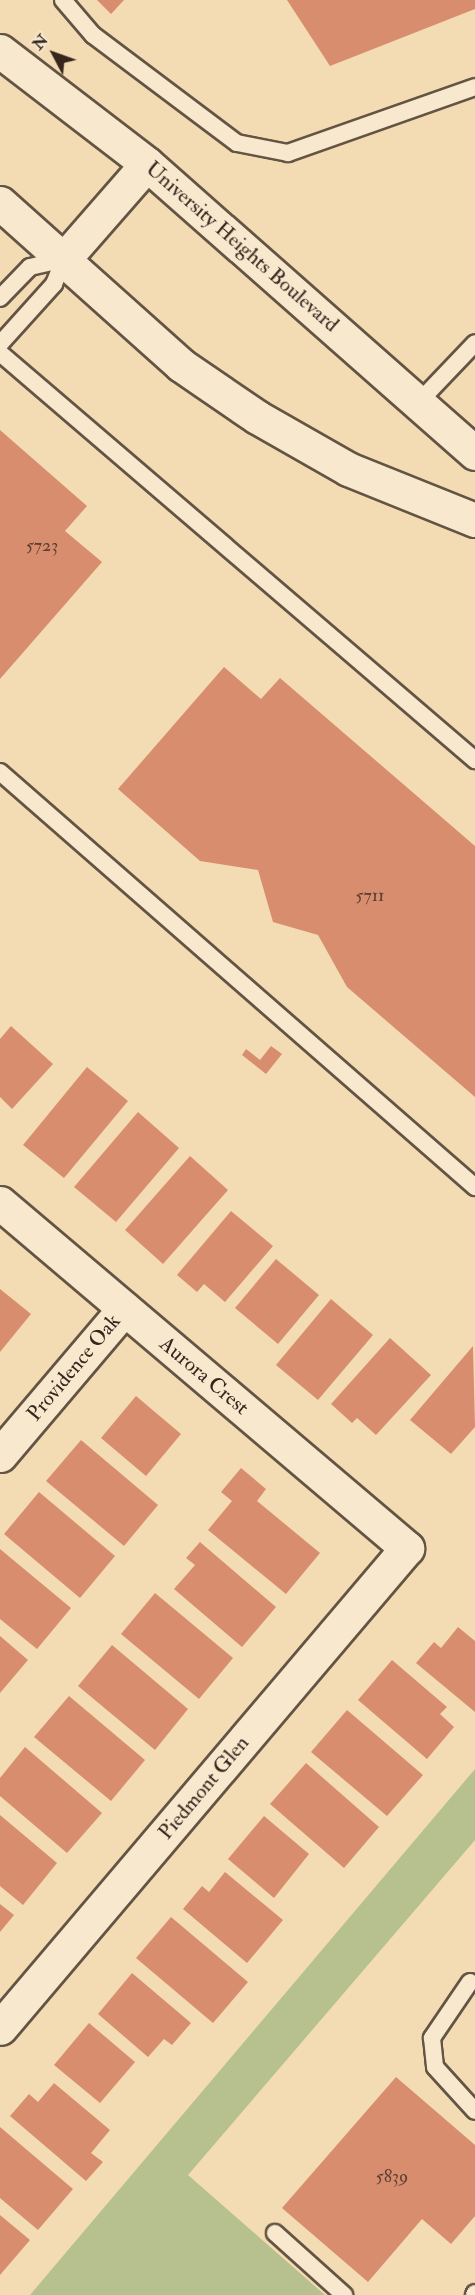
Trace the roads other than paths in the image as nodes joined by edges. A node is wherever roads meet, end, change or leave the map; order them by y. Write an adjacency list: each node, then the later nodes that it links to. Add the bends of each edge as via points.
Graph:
1 (63, 0): 3 (lane, via 93,35 237,143 288,153)
2 (0, 51): 4 (street, University Heights Boulevard)
3 (475, 87)
4 (147, 164): 6 (street); 11 (street, University Heights Boulevard)
5 (0, 203): 6 (street)
6 (64, 259): 7 (lane, via 30,267); 9 (lane, via 54,284); 13 (street, via 181,365 257,417 348,469)
7 (0, 298)
8 (475, 343): 11 (lane)
9 (0, 344)
10 (0, 353): 14 (lane)
11 (417, 404): 12 (street, University Heights Boulevard)
12 (475, 453)
13 (475, 520)
14 (475, 760)
15 (0, 772): 16 (lane)
16 (475, 1187)
17 (0, 1203): 18 (street, Aurora Crest)
18 (124, 1309): 19 (street, Providence Oak); 20 (street, Aurora Crest)
19 (0, 1455)
20 (407, 1548): 22 (street, Piedmont Glen)
21 (470, 1982): 23 (lane, via 432,2038 435,2067)
22 (0, 2028)
23 (475, 2111)
24 (275, 2233): 25 (lane)
25 (344, 2295)

